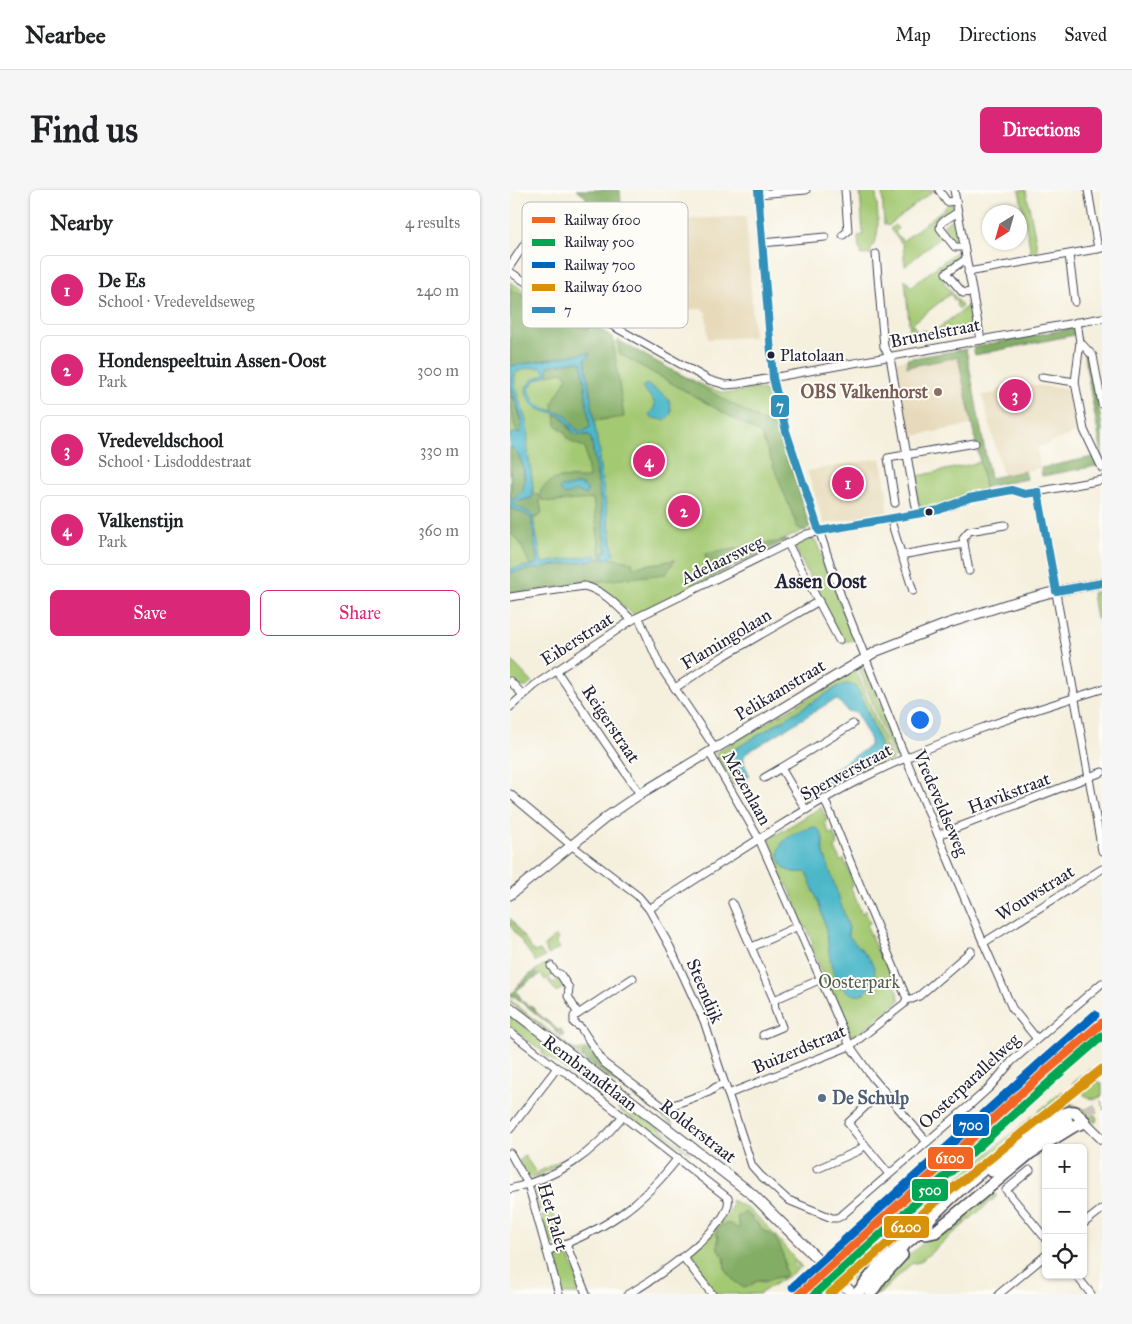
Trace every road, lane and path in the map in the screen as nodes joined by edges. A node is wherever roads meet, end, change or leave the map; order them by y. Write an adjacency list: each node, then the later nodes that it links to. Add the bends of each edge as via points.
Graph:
1 (806, 190): 6 (street)
2 (845, 190): 10 (street, via 848,231)
3 (939, 190): 8 (street, via 947,202)
4 (954, 190): 8 (street)
5 (1088, 190): 15 (street)
6 (767, 191): 7 (street)
7 (758, 192): 12 (street, Vredeveldseweg)
8 (956, 201): 9 (street)
9 (958, 212): 13 (street); 13 (street, via 941,223 940,228 955,247)
10 (843, 236)
11 (825, 237): 12 (street)
12 (762, 243): 32 (street, Vredeveldseweg)
13 (964, 247): 18 (street)
14 (522, 248): 19 (street)
15 (1100, 249): 17 (street)
16 (876, 254): 30 (street, via 884,347)
17 (1069, 255): 21 (street); 24 (street)
18 (966, 259): 21 (street); 23 (street, via 946,272 963,293)
19 (510, 266)
20 (510, 272): 22 (street)
21 (968, 272): 23 (street)
22 (522, 280)
23 (972, 292): 28 (street)
24 (1075, 302)
25 (1102, 318): 26 (street, Brunelstraat)
26 (1077, 322): 28 (street, Brunelstraat); 29 (street)
27 (617, 328): 32 (street, via 721,384)
28 (981, 340): 30 (street, Brunelstraat)
29 (1080, 342): 33 (street); 34 (street, via 1093,356)
30 (890, 357): 32 (street, Brunelstraat); 36 (street)
31 (1042, 377): 33 (street)
32 (773, 378): 44 (street, Vredeveldseweg, via 786,431)
33 (1075, 382): 37 (street, via 1084,430)
34 (1102, 404)
35 (975, 443): 36 (street)
36 (907, 454): 40 (street, via 888,458); 41 (street)
37 (1102, 468)
38 (1102, 480): 39 (street, Adelaarsweg)
39 (1038, 492): 41 (street, Adelaarsweg, via 1025,494 1008,490); 51 (street)
40 (895, 503)
41 (917, 513): 42 (street, Adelaarsweg)
42 (890, 518): 44 (street, Adelaarsweg); 47 (street)
43 (1005, 525): 46 (street, via 970,531 963,538)
44 (819, 531): 45 (street, Adelaarsweg); 56 (street, Vredeveldseweg)
45 (788, 544): 53 (street); 54 (street, Adelaarsweg)
46 (964, 544): 47 (street); 48 (street)
47 (901, 555): 50 (street)
48 (969, 571)
49 (1102, 583): 51 (street, Pelikaanstraat)
50 (913, 591)
51 (1056, 591): 56 (street, Pelikaanstraat, via 949,623 897,642); 62 (street)
52 (510, 597): 54 (street, via 584,586 604,593)
53 (819, 601): 55 (street); 59 (street, Flamingolaan)
54 (636, 619): 57 (street, Eiberstraat); 59 (street, Mezenlaan)
55 (839, 640)
56 (866, 658): 65 (street, Pelikaanstraat); 66 (street, Vredeveldseweg)
57 (556, 670): 61 (street, Eiberstraat); 72 (street, Reigerstraat)
58 (510, 682): 61 (street)
59 (675, 688): 65 (street, Mezenlaan)
60 (1102, 689): 62 (street, Sperwerstraat)
61 (523, 695): 63 (street, Eiberstraat)
62 (1074, 698): 66 (street, Sperwerstraat, via 1016,715); 70 (street)
63 (510, 707)
64 (853, 724): 67 (street)
65 (712, 750): 72 (street, Pelikaanstraat); 76 (street, Mezenlaan)
66 (906, 758): 73 (street, Sperwerstraat); 75 (street, Vredeveldseweg)
67 (781, 768): 69 (street); 74 (street)
68 (1102, 772): 70 (street, Havikstraat)
69 (764, 778)
70 (1090, 778): 75 (street, Havikstraat); 78 (street)
71 (510, 794): 77 (street, Steendijk)
72 (640, 794): 77 (street, Pelikaanstraat)
73 (824, 798): 74 (street, Sperwerstraat); 91 (street)
74 (806, 810): 76 (street, Sperwerstraat)
75 (938, 835): 84 (street, Vredeveldseweg)
76 (758, 839): 82 (street, Sperwerstraat); 83 (street)
77 (571, 845): 80 (street, Pelikaanstraat); 82 (street, Steendijk, via 638,896)
78 (1102, 851)
79 (1102, 869): 84 (street, Wouwstraat)
80 (510, 895)
81 (732, 903): 85 (street)
82 (649, 909): 100 (street, Steendijk, via 704,1021)
83 (798, 926): 85 (street); 89 (street)
84 (983, 943): 97 (street, Vredeveldseweg, via 1012,1008)
85 (752, 947): 92 (street)
86 (971, 951): 91 (street, Buizerdstraat, via 919,996)
87 (552, 966): 94 (street, via 569,988 568,996)
88 (633, 978): 94 (street)
89 (821, 979): 92 (street); 98 (street)
90 (1102, 983): 97 (street, Oosterparallelweg)
91 (907, 999): 98 (street, Buizerdstraat)
92 (774, 1000): 96 (street, via 782,1027)
93 (510, 1008): 127 (main road, Rolderstraat, via 752,1194)
94 (578, 1014): 100 (street, via 574,1016 574,1023 581,1028 604,1063 665,1108)
95 (510, 1032): 99 (street, Rembrandtlaan)
96 (763, 1035)
97 (1036, 1039): 108 (street, Oosterparallelweg, via 1012,1060 990,1087)
98 (850, 1046): 101 (street); 102 (street, Buizerdstraat)
99 (557, 1068): 103 (street, Rembrandtlaan); 106 (street)
100 (725, 1084): 102 (street, Steendijk)
101 (883, 1090): 108 (street); 109 (street, via 848,1123)
102 (728, 1094): 118 (street, Steendijk, via 750,1163 756,1172 791,1202)
103 (623, 1116): 111 (street, Rembrandtlaan); 115 (street, via 596,1146 579,1159)
104 (1067, 1121): 120 (main road, via 1034,1140)
105 (1085, 1122): 107 (street); 120 (main road, via 1030,1153 935,1232); 120 (main road, via 1075,1112 1066,1112 1036,1129 931,1216)
106 (510, 1129)
107 (1102, 1139)
108 (927, 1142): 114 (street, Oosterparallelweg)
109 (865, 1145): 112 (street); 114 (street)
110 (510, 1152): 115 (street, Het Palet)
111 (678, 1158): 122 (street, via 652,1188 621,1215); 124 (street, Rembrandtlaan, via 724,1194 729,1202 719,1221)
112 (817, 1169)
113 (1030, 1170): 121 (street, via 1006,1190)
114 (889, 1174): 118 (street, Oosterparallelweg, via 841,1216)
115 (528, 1184): 116 (street); 123 (street, Het Palet)
116 (510, 1189)
117 (1102, 1209): 119 (street)
118 (834, 1218)
119 (1087, 1221)
120 (924, 1231): 127 (main road, via 876,1268)
121 (1042, 1234)
122 (566, 1244): 123 (street); 129 (street, Het Palet)
123 (547, 1251): 128 (street, Het Palet)
124 (683, 1257): 130 (street, Rembrandtlaan); 131 (street)
125 (1042, 1258): 132 (street)
126 (1079, 1279): 133 (street)
127 (860, 1292)
128 (559, 1294)
129 (586, 1294)
130 (628, 1294)
131 (712, 1294)
132 (999, 1294)
133 (1091, 1294)

